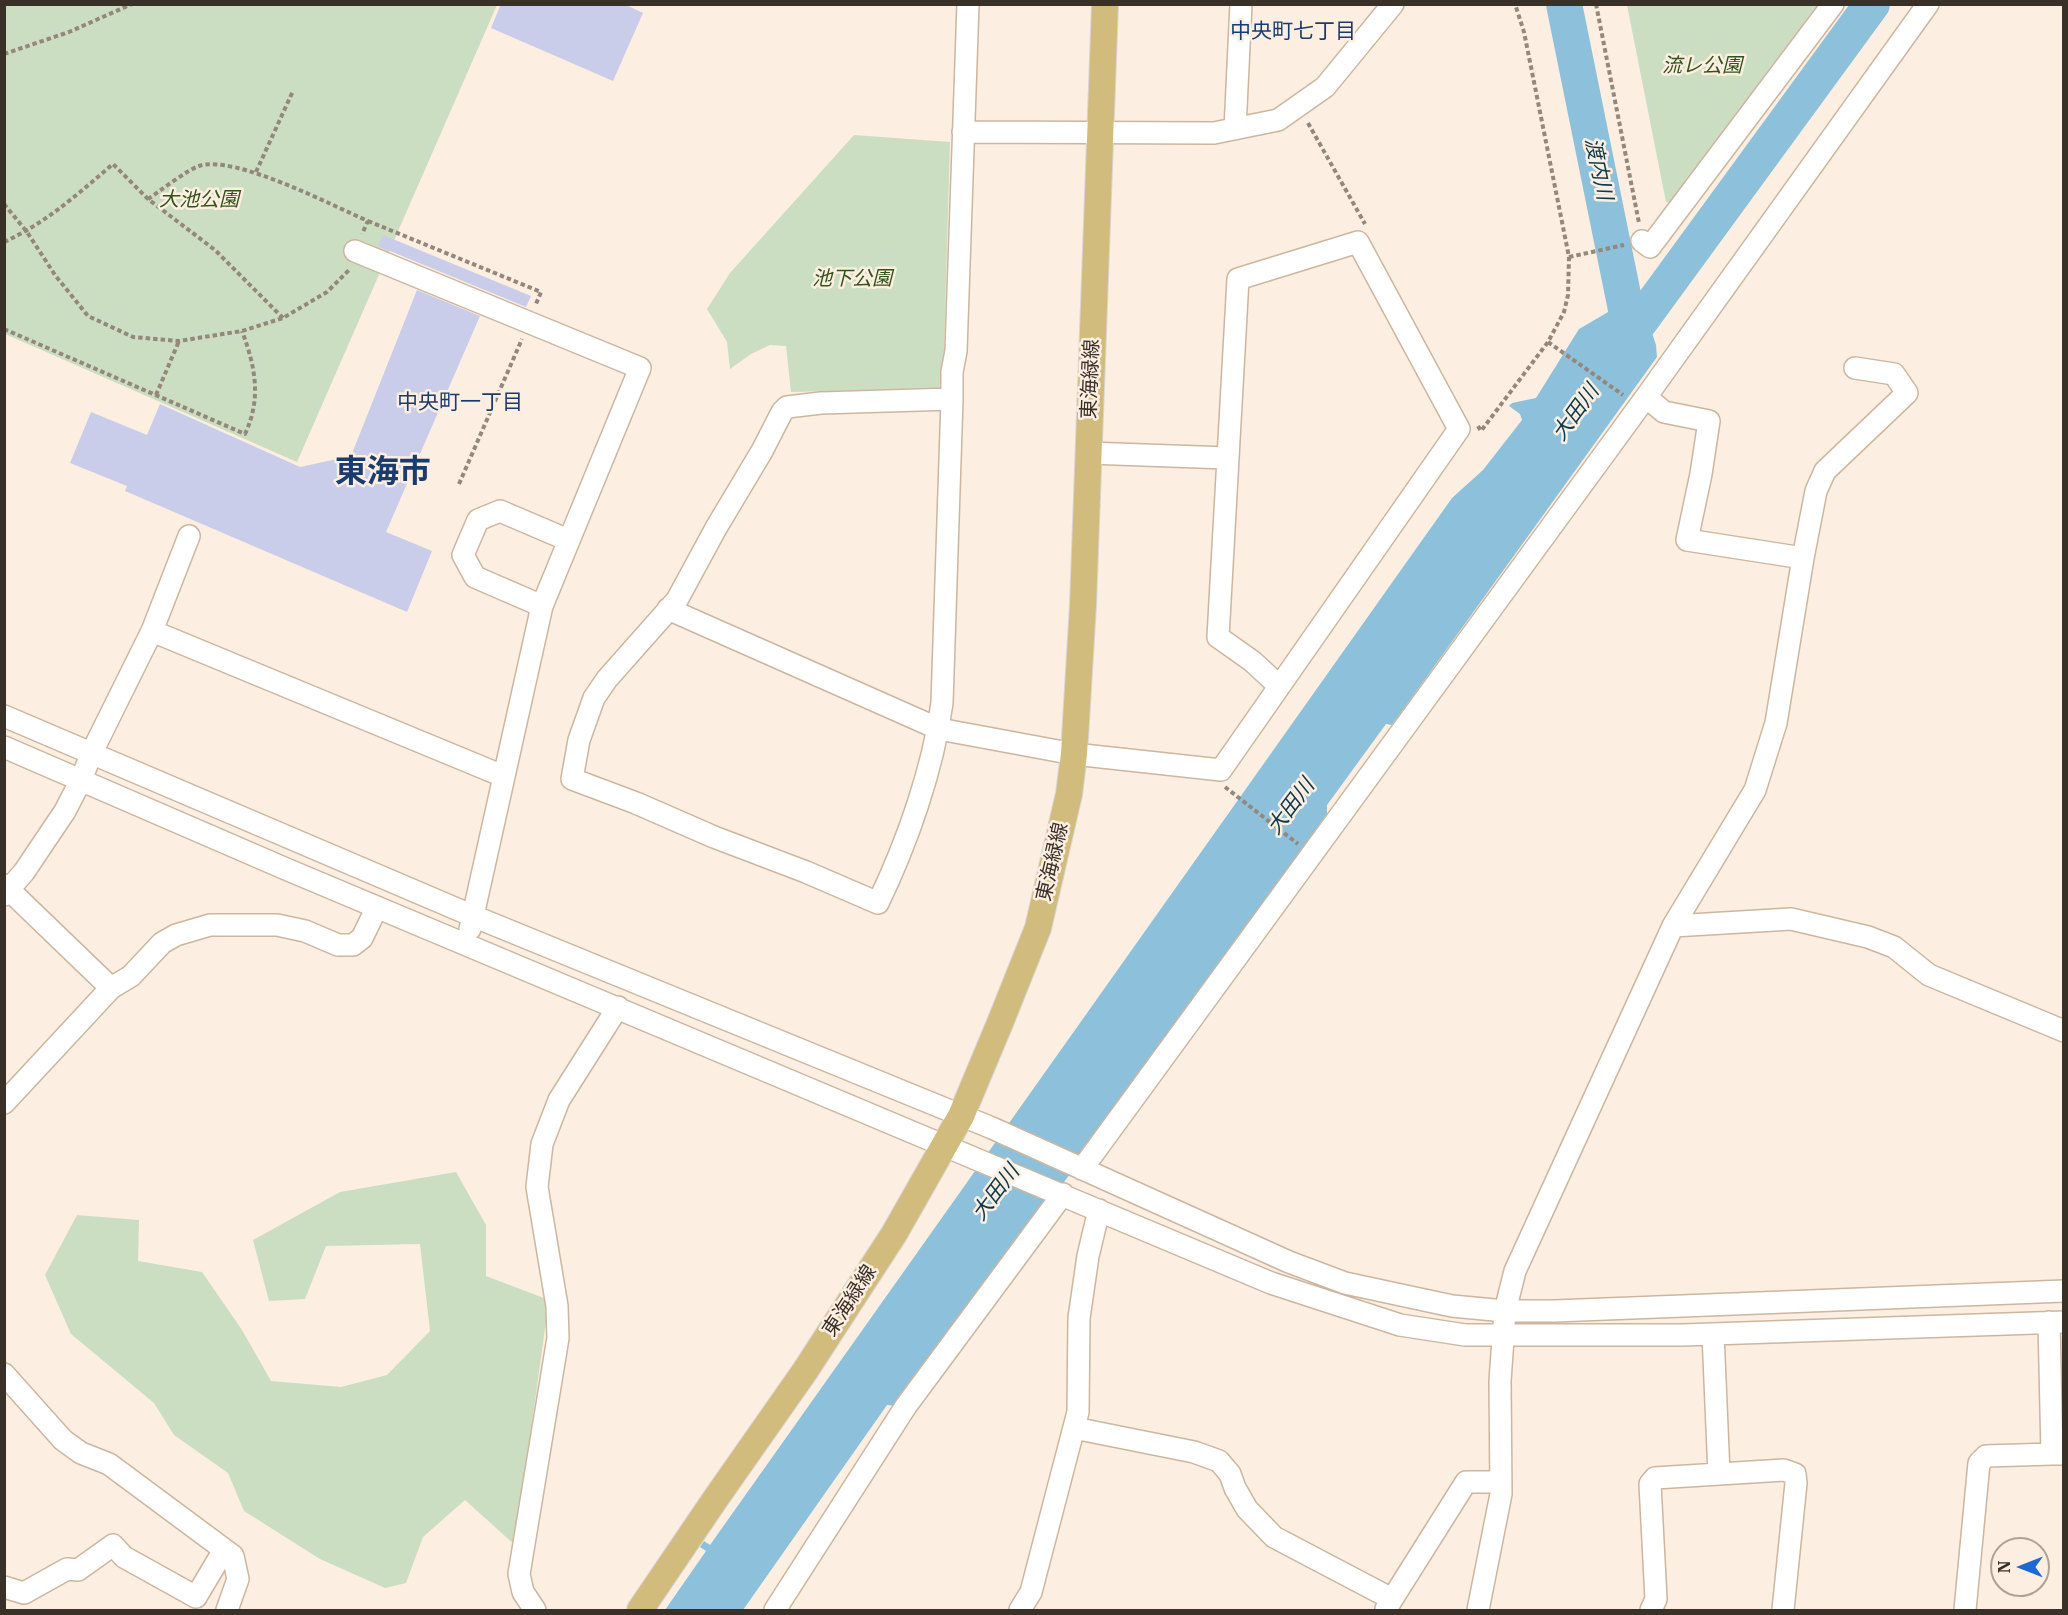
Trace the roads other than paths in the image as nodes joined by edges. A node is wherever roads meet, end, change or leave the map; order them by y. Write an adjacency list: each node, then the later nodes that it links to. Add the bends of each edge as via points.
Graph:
1 (968, 4): 8 (street)
2 (1105, 4): 9 (main road, 東海緑線)
3 (1241, 4): 7 (street)
4 (1393, 4): 7 (street, via 1325,87 1278,120)
5 (1833, 4): 10 (street, via 1650,247)
6 (1928, 4): 14 (street)
7 (1235, 129): 9 (street, via 1214,133)
8 (963, 132): 9 (street); 13 (street)
9 (1100, 132): 15 (main road, 東海緑線)
10 (1640, 242)
11 (360, 253): 18 (street, via 640,368)
12 (1855, 368): 19 (street, via 1894,374 1907,393 1825,471 1816,491)
13 (952, 399): 21 (street, via 787,406 677,600); 25 (street)
14 (1639, 399): 19 (street, via 1664,412 1709,421 1687,540); 42 (street)
15 (1089, 453): 16 (street); 28 (main road, 東海緑線)
16 (1227, 458): 23 (street, via 1218,637); 23 (street, via 1238,279 1358,242 1460,429)
17 (189, 536): 22 (street)
18 (568, 540): 20 (street); 20 (street, via 500,511 478,520 463,555 475,577)
19 (1803, 558): 34 (street, via 1776,723 1755,790)
20 (542, 606): 29 (street)
21 (668, 609): 25 (street); 25 (street, via 594,698 579,740 572,779 878,903 913,818)
22 (152, 631): 27 (street); 29 (street)
23 (1278, 685): 28 (street, via 1221,770)
24 (4, 716): 27 (street)
25 (939, 729): 28 (street)
26 (4, 747): 30 (street)
27 (92, 752): 30 (street); 33 (street)
28 (1074, 754): 40 (main road, 東海緑線, via 1038,928)
29 (503, 776): 33 (street)
30 (81, 780): 31 (street, via 24,872); 32 (street)
31 (6, 890): 36 (street)
32 (377, 907): 35 (street); 36 (street, via 362,938 353,945 338,945 305,931 277,925 210,925 176,935 162,943 131,976)
33 (473, 916): 35 (street); 40 (street)
34 (1673, 926): 38 (street, via 1791,919 1868,937 1894,947 1929,975); 46 (street, via 1515,1271)
35 (467, 944): 37 (street)
36 (111, 988): 39 (street)
37 (618, 1007): 41 (street); 59 (street, via 559,1100 542,1144 537,1188 557,1306 558,1338 519,1574 523,1592)
38 (2064, 1031)
39 (4, 1103)
40 (961, 1116): 41 (main road, 東海緑線); 42 (street)
41 (944, 1145): 43 (street); 60 (main road, 東海緑線, via 894,1234 805,1371)
42 (1078, 1167): 46 (street, via 1345,1283 1452,1306)
43 (1060, 1193): 44 (street); 61 (street, via 906,1406)
44 (1099, 1210): 49 (street, via 1271,1283 1400,1325 1465,1335); 51 (street, via 1079,1318 1078,1412)
45 (2064, 1291): 46 (street)
46 (1505, 1311): 49 (street)
47 (2056, 1322): 48 (street); 52 (street)
48 (1713, 1334): 49 (street); 53 (street)
49 (1504, 1335): 54 (street, via 1500,1381)
50 (4, 1374): 55 (street, via 63,1440 81,1453 109,1464)
51 (1074, 1428): 57 (street, via 1194,1452 1219,1461 1247,1509 1274,1537); 62 (street, via 1031,1592)
52 (2058, 1454): 66 (street, via 1986,1456 1980,1462)
53 (1719, 1474): 64 (street, via 1655,1478 1650,1484 1656,1599); 65 (street, via 1784,1470 1795,1474)
54 (1501, 1482): 57 (street, via 1466,1482); 63 (street)
55 (224, 1550): 56 (street, via 196,1597 124,1557 113,1545 78,1570 67,1569 24,1593); 58 (street, via 233,1556 238,1579)
56 (4, 1587)
57 (1388, 1605)
58 (227, 1611)
59 (535, 1611)
60 (640, 1611)
61 (775, 1611)
62 (1020, 1611)
63 (1478, 1611)
64 (1651, 1611)
65 (1783, 1611)
66 (1965, 1611)

